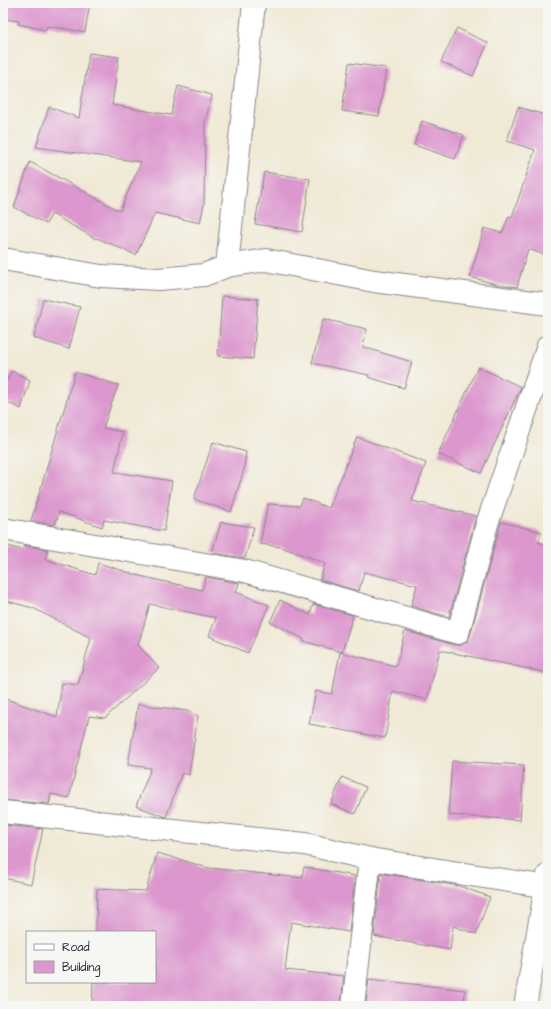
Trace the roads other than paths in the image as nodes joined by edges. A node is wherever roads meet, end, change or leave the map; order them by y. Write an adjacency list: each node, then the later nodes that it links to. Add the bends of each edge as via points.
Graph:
1 (254, 3): 3 (street)
2 (3, 259): 3 (street, via 101,276 159,279 204,275)
3 (227, 266): 4 (street, via 266,260 374,281)
4 (548, 304)
5 (548, 346): 6 (street, via 487,524 458,633 245,571)
6 (3, 529)
7 (3, 812): 8 (street, via 304,844)
8 (370, 859): 9 (street); 10 (street)
9 (547, 883): 11 (street)
10 (353, 1006)
11 (525, 1006)

